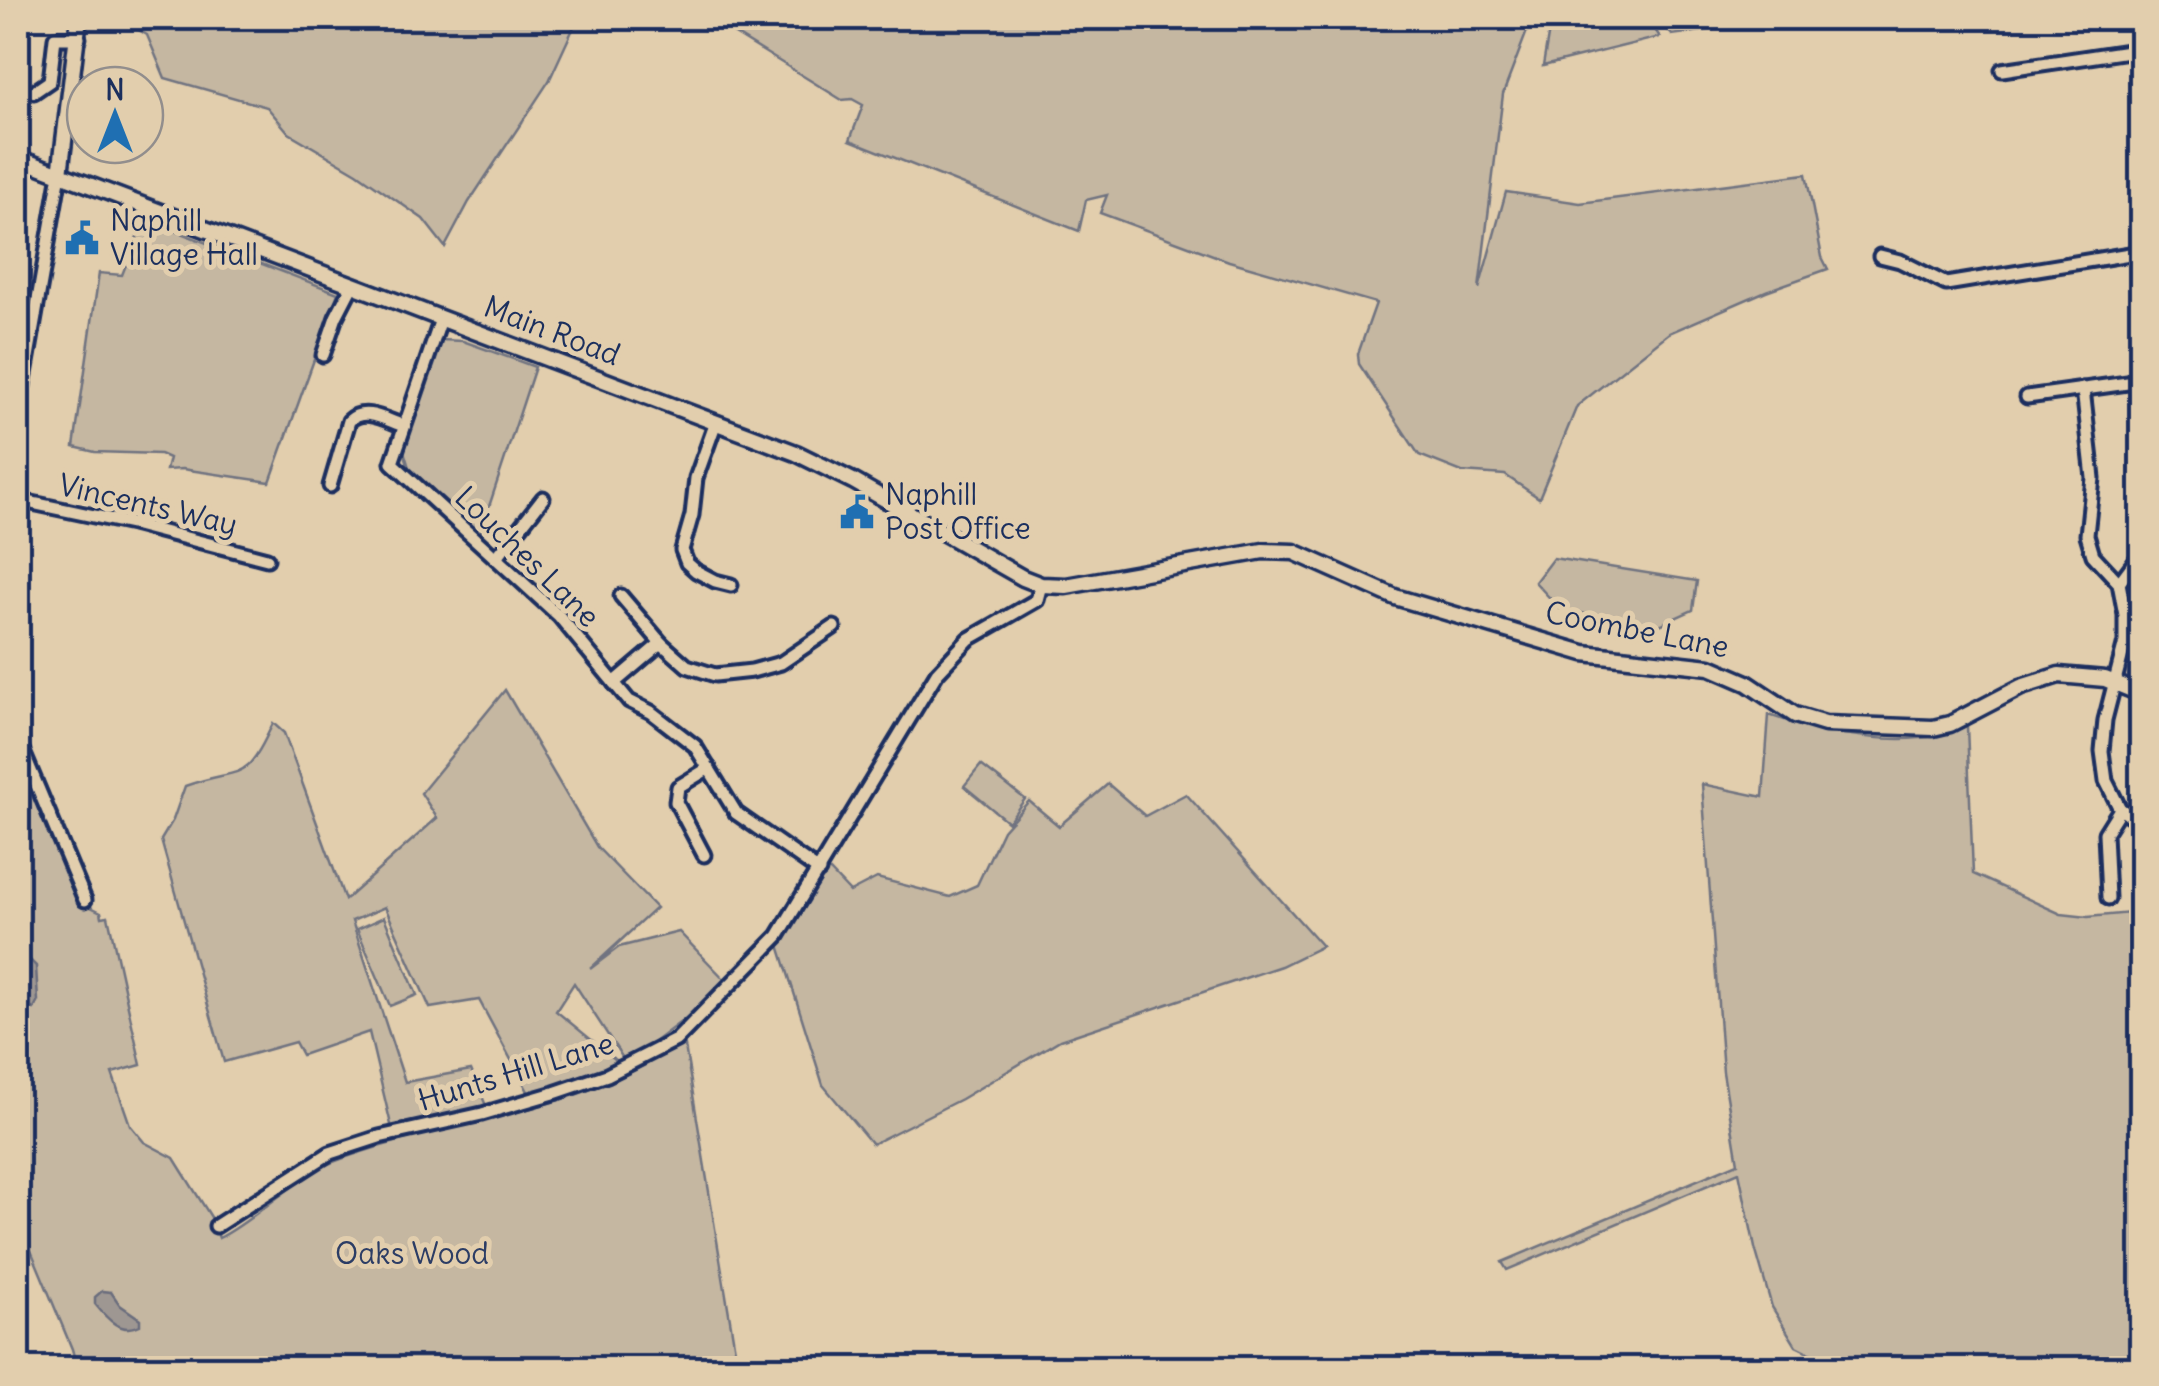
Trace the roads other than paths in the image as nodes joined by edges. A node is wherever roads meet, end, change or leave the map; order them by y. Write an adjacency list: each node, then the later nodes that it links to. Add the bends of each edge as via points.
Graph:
1 (79, 18): 2 (street)
2 (79, 38): 5 (street, via 54,38 50,82); 7 (street)
3 (2142, 49): 4 (street)
4 (2002, 70)
5 (34, 92)
6 (18, 158): 7 (street, Main Road)
7 (60, 174): 10 (street, Main Road); 16 (street)
8 (2142, 252): 9 (street, via 1946,284)
9 (1880, 256)
10 (352, 286): 11 (street, Main Road); 12 (street)
11 (441, 319): 17 (street, Main Road); 18 (street, Louches Lane)
12 (323, 355)
13 (2142, 381): 14 (street)
14 (2083, 390): 15 (street); 25 (street, via 2093,478 2087,535 2093,555)
15 (2028, 396)
16 (18, 414)
17 (716, 422): 26 (street, via 682,550 687,562); 27 (street, Main Road, via 824,467 1023,578)
18 (404, 426): 19 (street, via 354,415); 23 (street, Louches Lane, via 392,462)
19 (330, 486)
20 (543, 498): 23 (street)
21 (18, 500): 24 (street, Vincents Way)
22 (2142, 552): 25 (street)
23 (496, 558): 32 (street, Louches Lane, via 559,616)
24 (268, 559)
25 (2119, 583): 31 (street, via 2125,642)
26 (731, 584)
27 (1047, 585): 31 (street, Coombe Lane, via 1294,552 1395,597 1584,652 1710,668 1748,683 1794,715 1842,726 1933,728 2060,675); 39 (street, Hunts Hill Lane, via 1037,600 969,639 937,673)
28 (621, 596): 30 (street)
29 (834, 627): 30 (street, via 781,663 715,675 687,666)
30 (661, 644): 32 (street)
31 (2116, 683): 33 (street, Coombe Lane); 36 (street, via 2102,751 2106,781)
32 (614, 684): 35 (street, Louches Lane, via 695,746)
33 (2142, 694)
34 (18, 740): 41 (street)
35 (709, 768): 38 (street, via 678,787 676,802); 39 (street, Louches Lane, via 736,813)
36 (2120, 809): 37 (street); 40 (street, via 2105,833)
37 (2142, 822)
38 (704, 855)
39 (819, 872): 42 (street, Hunts Hill Lane, via 778,936 676,1040 554,1093 330,1153)
40 (2108, 898)
41 (85, 900)
42 (216, 1226)

